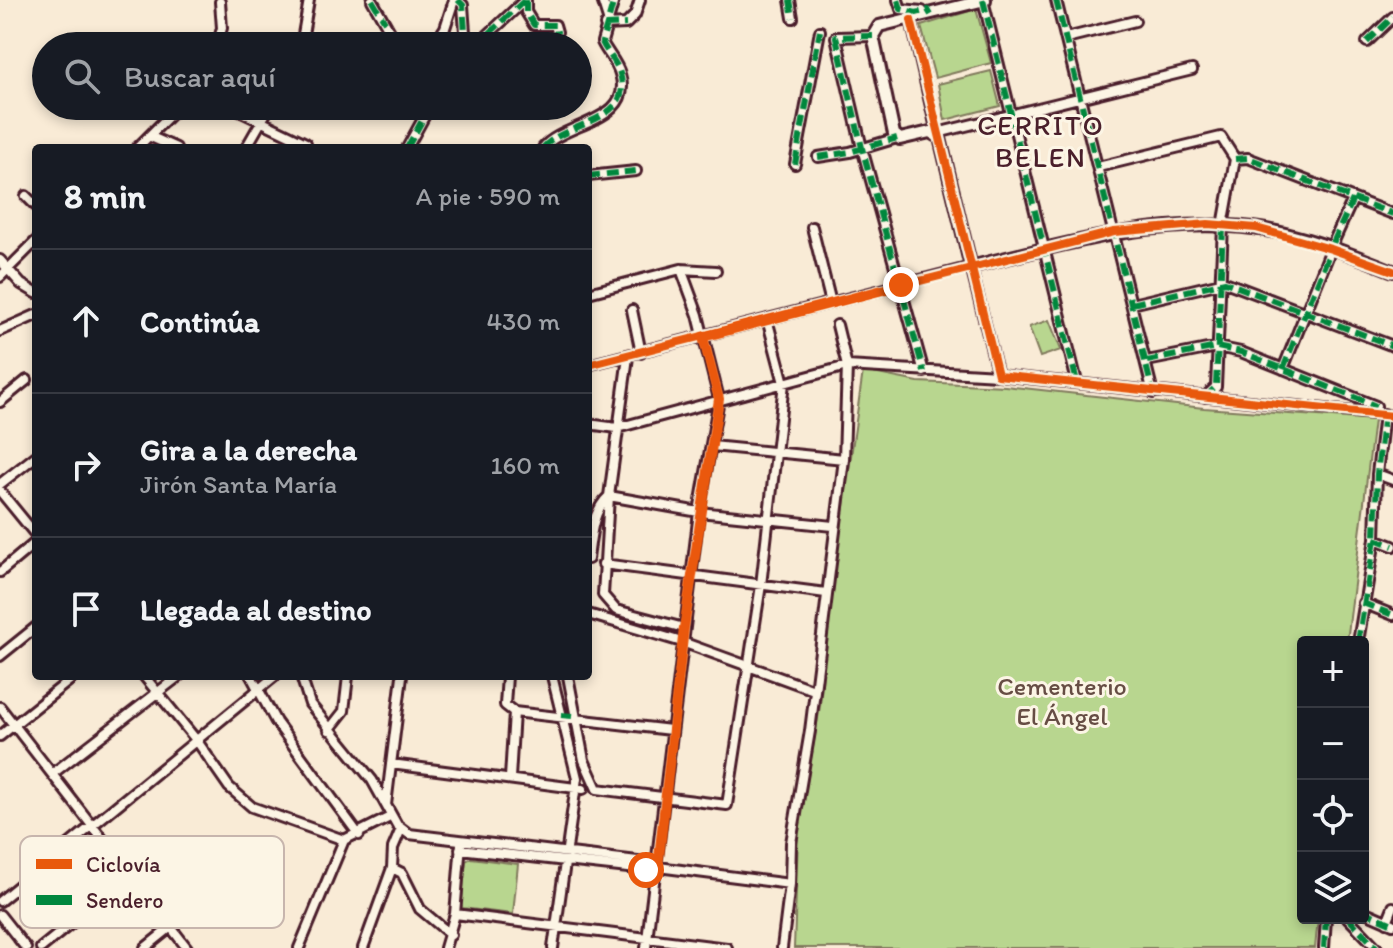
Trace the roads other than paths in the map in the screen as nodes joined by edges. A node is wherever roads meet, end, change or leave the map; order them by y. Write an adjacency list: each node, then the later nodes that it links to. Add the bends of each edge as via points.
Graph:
1 (309, 0): 21 (street)
2 (372, 0): 22 (street)
3 (456, 0): 23 (street); 24 (street, via 463,5)
4 (525, 0): 25 (street); 26 (street, via 534,25 555,25)
5 (602, 0): 18 (street)
6 (614, 0): 18 (street)
7 (640, 0): 18 (street, via 626,24)
8 (790, 0): 15 (street)
9 (898, 0): 13 (street, via 901,9 928,10)
10 (983, 0): 13 (street); 32 (street)
11 (1056, 0): 28 (street)
12 (220, 2): 20 (street)
13 (931, 15): 16 (street)
14 (1393, 17): 29 (street)
15 (793, 18)
16 (911, 20): 27 (street, via 879,26); 36 (street)
17 (1135, 21): 28 (street)
18 (608, 24): 44 (street, via 602,42 619,71 623,92 615,106 591,123)
19 (820, 31): 48 (street)
20 (221, 32)
21 (303, 32)
22 (390, 32)
23 (442, 32)
24 (465, 32)
25 (491, 32)
26 (557, 32)
27 (873, 36): 38 (street); 45 (street, via 836,37)
28 (1066, 38): 31 (street)
29 (1367, 42)
30 (1192, 70): 31 (street)
31 (1080, 95): 32 (street); 49 (street)
32 (1013, 113): 36 (street); 61 (street)
33 (165, 120): 37 (street)
34 (422, 120): 43 (street)
35 (262, 121): 39 (street); 42 (street)
36 (937, 133): 38 (street); 63 (street)
37 (149, 136): 40 (street); 41 (street)
38 (897, 138): 45 (street)
39 (306, 143)
40 (141, 144)
41 (167, 144)
42 (248, 144)
43 (409, 144)
44 (546, 144)
45 (862, 148): 46 (street); 69 (street)
46 (818, 157)
47 (1235, 159): 49 (street, via 1221,137); 53 (street, via 1248,158); 56 (street)
48 (795, 164)
49 (1098, 167): 58 (street)
50 (636, 171): 51 (street)
51 (592, 176)
52 (26, 196): 54 (street)
53 (1353, 199): 55 (street); 60 (street)
54 (32, 202)
55 (1393, 214)
56 (1223, 226): 58 (street); 60 (street); 70 (street)
57 (812, 227): 73 (street)
58 (1114, 232): 61 (street); 74 (street)
59 (32, 245): 64 (street)
60 (1332, 246): 67 (street); 76 (street)
61 (1044, 249): 63 (street); 93 (street)
62 (0, 260): 64 (street)
63 (971, 267): 69 (street); 91 (street)
64 (8, 268): 68 (street); 71 (street)
65 (681, 269): 66 (street); 72 (street); 81 (street)
66 (716, 271)
67 (1393, 271)
68 (0, 277)
69 (901, 285): 73 (street); 90 (street)
70 (1220, 285): 74 (street); 76 (street, via 1225,282); 83 (street)
71 (32, 291)
72 (592, 292)
73 (831, 303): 78 (street)
74 (1132, 304): 86 (street)
75 (632, 310): 84 (street)
76 (1303, 313): 82 (street); 89 (street)
77 (32, 317): 80 (street)
78 (767, 319): 81 (street); 94 (street)
79 (837, 325): 88 (street)
80 (0, 331)
81 (703, 337): 84 (street); 97 (street)
82 (1393, 346)
83 (1217, 347): 86 (street); 89 (street); 96 (street, via 1216,387)
84 (641, 353): 85 (street)
85 (628, 357): 87 (street); 102 (street)
86 (1147, 361): 95 (street)
87 (592, 364)
88 (847, 366): 90 (street); 94 (street); 106 (street)
89 (1283, 369): 99 (street)
90 (924, 372): 91 (street)
91 (998, 375): 93 (street)
92 (27, 380): 98 (street)
93 (1077, 382): 95 (street)
94 (784, 383): 97 (street); 104 (street)
95 (1153, 393): 96 (street)
96 (1205, 397): 100 (street)
97 (719, 399): 102 (street); 103 (street)
98 (0, 402)
99 (1376, 406)
100 (1389, 415): 107 (street)
101 (592, 425): 102 (street)
102 (617, 428): 111 (street)
103 (712, 446): 104 (street); 112 (street)
104 (778, 452): 106 (street); 113 (street)
105 (32, 459): 109 (street)
106 (844, 459): 114 (street)
107 (1377, 474): 108 (street); 117 (street)
108 (1393, 480)
109 (0, 484)
110 (0, 491): 115 (street)
111 (609, 496): 112 (street); 116 (street, via 601,503); 120 (street)
112 (699, 512): 113 (street); 122 (street)
113 (769, 518): 114 (street); 123 (street)
114 (833, 526): 124 (street)
115 (32, 530)
116 (592, 534)
117 (1375, 539): 119 (street); 125 (street)
118 (32, 545): 121 (street)
119 (1393, 546)
120 (603, 564): 122 (street); 128 (street, via 607,603)
121 (0, 572)
122 (692, 575): 123 (street); 128 (street)
123 (761, 585): 124 (street); 133 (street)
124 (826, 593): 146 (street)
125 (1363, 603): 127 (street); 130 (street)
126 (592, 615): 131 (street)
127 (1393, 615)
128 (684, 628): 131 (street)
129 (32, 630): 132 (street)
130 (1359, 636)
131 (682, 642): 133 (street); 154 (street)
132 (0, 656)
133 (747, 667): 146 (street); 161 (street, via 727,805)
134 (70, 680): 152 (street)
135 (147, 680): 147 (street)
136 (174, 680): 147 (street)
137 (253, 680): 145 (street)
138 (270, 680): 145 (street)
139 (302, 680): 153 (street, via 310,704)
140 (348, 680): 153 (street, via 344,711)
141 (402, 680): 157 (street)
142 (507, 680): 149 (street, via 505,705)
143 (553, 680): 150 (street)
144 (568, 680): 151 (street)
145 (259, 690): 156 (street); 166 (street, via 276,722)
146 (814, 690): 174 (street, via 791,843)
147 (157, 694): 156 (street); 158 (street)
148 (0, 707): 152 (street)
149 (514, 712): 150 (street); 159 (street)
150 (561, 715): 151 (street); 160 (street)
151 (573, 716): 154 (street); 161 (street, via 597,789)
152 (14, 725): 155 (street); 158 (street)
153 (329, 730): 162 (street)
154 (671, 730): 161 (street)
155 (0, 736)
156 (197, 741): 164 (street); 169 (street, via 229,787 252,807)
157 (391, 764): 159 (street); 162 (street)
158 (52, 774): 164 (street)
159 (510, 778): 160 (street)
160 (579, 789): 171 (street)
161 (666, 797): 172 (street)
162 (386, 805): 163 (street)
163 (392, 816): 165 (street); 166 (street)
164 (92, 826): 167 (street); 168 (street)
165 (401, 829): 170 (street); 173 (street)
166 (359, 835): 169 (street)
167 (80, 836)
168 (100, 836)
169 (344, 840): 194 (street)
170 (461, 844): 171 (street); 178 (street)
171 (566, 857): 172 (street); 172 (street, via 646,870); 184 (street)
172 (658, 867): 174 (street); 189 (street)
173 (392, 868): 188 (street, via 402,873 420,909); 195 (street)
174 (790, 884): 199 (street)
175 (20, 885): 176 (street)
176 (0, 901)
177 (1393, 907): 181 (street)
178 (455, 914): 184 (street); 188 (street)
179 (1369, 914): 181 (street)
180 (0, 915): 190 (street)
181 (1390, 923)
182 (1326, 924): 200 (street)
183 (1354, 924): 201 (street)
184 (555, 926): 189 (street); 197 (street)
185 (66, 928): 191 (street)
186 (170, 928): 192 (street)
187 (172, 928): 193 (street)
188 (451, 935): 196 (street)
189 (646, 943): 198 (street)
190 (26, 948)
191 (41, 948)
192 (145, 948)
193 (187, 948)
194 (299, 948)
195 (363, 948)
196 (445, 948)
197 (553, 948)
198 (727, 948)
199 (782, 948)
200 (1324, 948)
201 (1377, 948)

